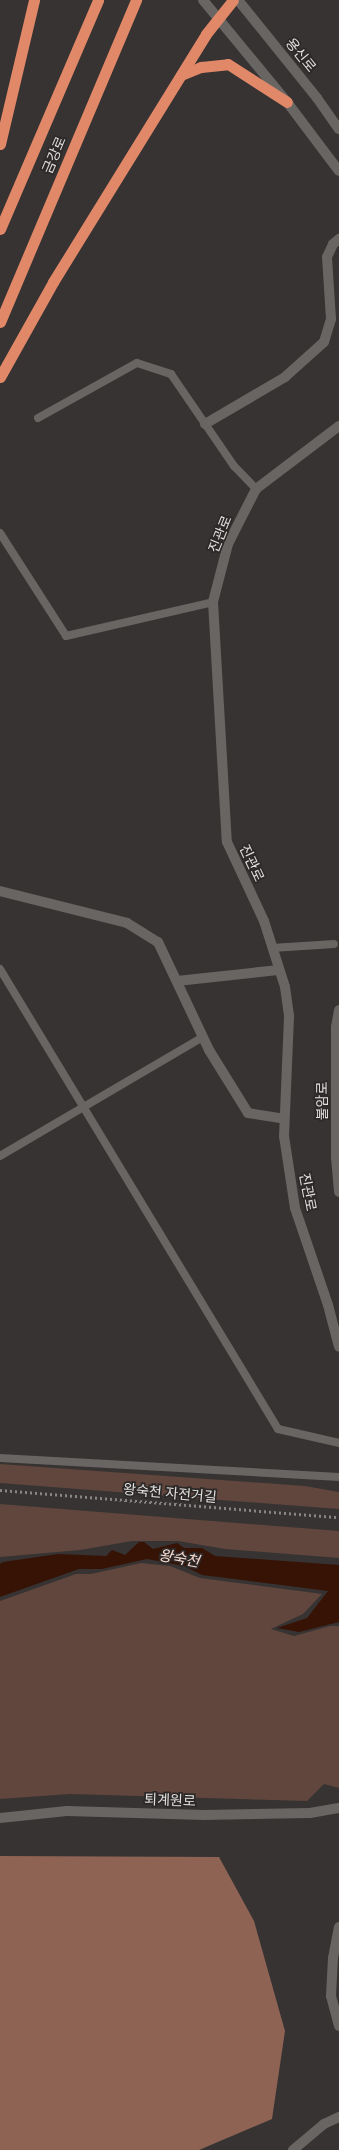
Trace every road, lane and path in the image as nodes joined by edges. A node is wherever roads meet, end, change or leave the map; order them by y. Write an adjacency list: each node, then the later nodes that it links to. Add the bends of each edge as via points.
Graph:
1 (34, 0): 11 (highway)
2 (98, 0): 13 (highway, 금강로)
3 (136, 0): 15 (highway, 금강로)
4 (203, 0): 7 (street)
5 (233, 0): 7 (highway)
6 (238, 0): 10 (street, 용신로)
7 (218, 18): 8 (highway); 9 (street)
8 (182, 75): 9 (highway, via 201,67 228,64); 16 (highway, via 54,282)
9 (287, 102): 12 (street)
10 (339, 129)
11 (0, 144)
12 (339, 171)
13 (0, 229)
14 (339, 240): 18 (street, via 333,244 327,257 331,319 324,342 285,377)
15 (0, 322)
16 (0, 377)
17 (38, 418): 18 (lane, via 137,363 171,374)
18 (205, 424): 20 (lane, via 234,466)
19 (339, 426): 20 (street, 진관로)
20 (256, 489): 22 (street, 진관로, via 228,544)
21 (0, 533): 22 (lane, via 66,636)
22 (213, 602): 25 (street, 진관로, via 227,842 264,921)
23 (0, 891): 28 (street, via 127,923 158,942)
24 (334, 944): 25 (lane)
25 (272, 948): 27 (street, 진관로)
26 (0, 969): 31 (lane)
27 (279, 970): 28 (street); 32 (street, 진관로, via 289,1017)
28 (177, 981): 30 (street)
29 (339, 1010): 34 (street, 불암로, via 336,1027 336,1157)
30 (203, 1037): 31 (lane); 32 (street, via 248,1113)
31 (83, 1106): 33 (lane); 36 (lane, via 278,1429)
32 (284, 1119): 35 (street, 진관로, via 284,1136 295,1208 328,1305)
33 (0, 1156)
34 (339, 1192)
35 (339, 1347)
36 (339, 1443)
37 (0, 1458): 38 (lane)
38 (339, 1478)
39 (0, 1490): 40 (path, 왕숙천 자전거길)
40 (339, 1517)
41 (339, 1808): 42 (street, 퇴계원로, via 310,1813 204,1815 67,1810)
42 (0, 1818)
43 (339, 1927): 44 (street, via 333,1958 331,1996)
44 (339, 2026)
45 (339, 2117): 46 (street, via 324,2124)
46 (293, 2150)

